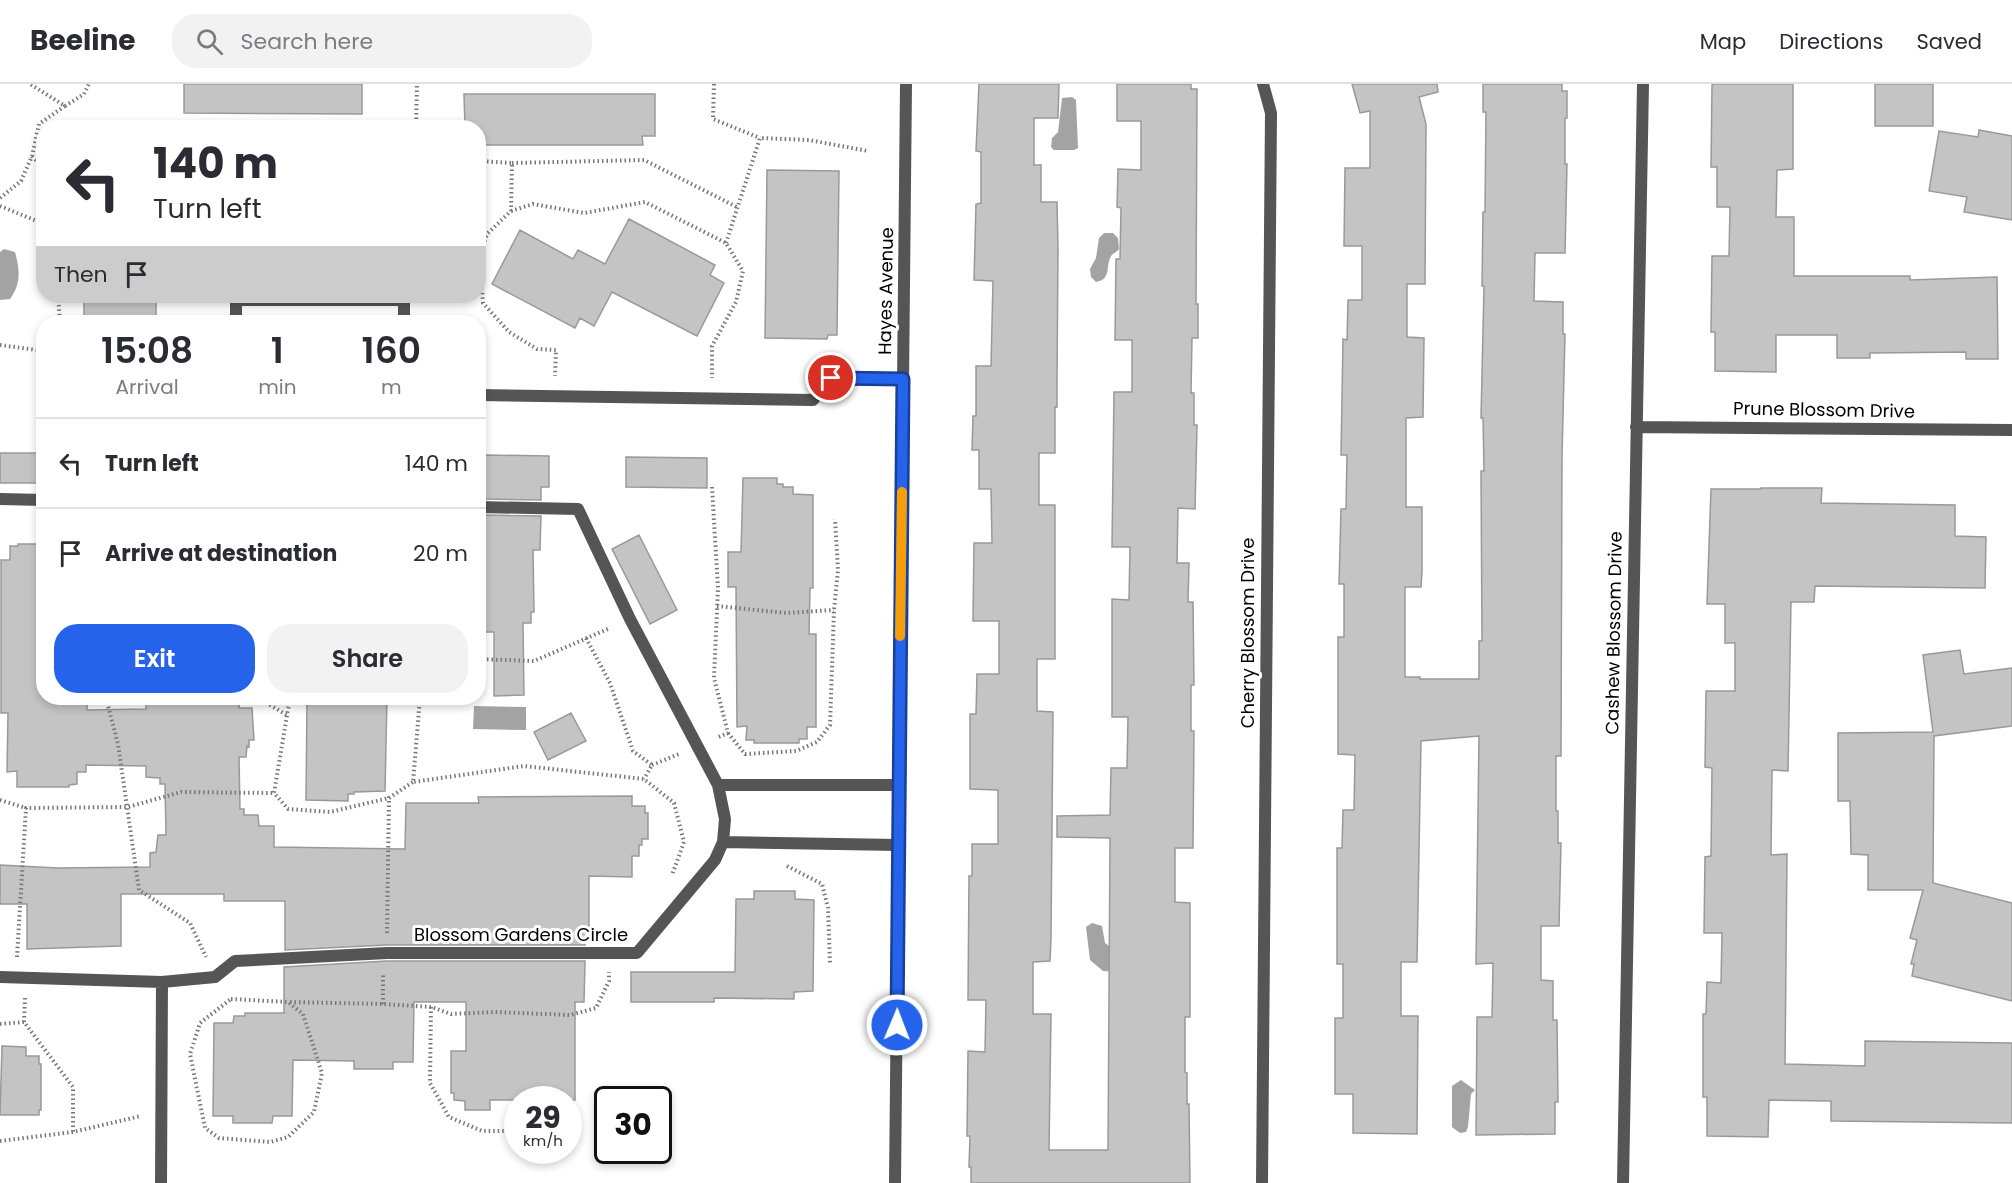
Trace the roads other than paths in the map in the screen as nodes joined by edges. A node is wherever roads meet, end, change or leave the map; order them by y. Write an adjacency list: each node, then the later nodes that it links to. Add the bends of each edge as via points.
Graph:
1 (906, 84): 4 (street, Hayes Avenue)
2 (1263, 84): 19 (street, Cherry Blossom Drive, via 1271,113)
3 (1643, 84): 6 (street, Cashew Blossom Drive)
4 (903, 379): 5 (street, via 831,378 813,400); 12 (street, Hayes Avenue)
5 (486, 395)
6 (1636, 426): 7 (street, Prune Blossom Drive); 20 (street, Cashew Blossom Drive)
7 (2012, 430)
8 (0, 499): 9 (street)
9 (36, 500)
10 (486, 507): 11 (street, Blossom Gardens Circle, via 578,509 630,619)
11 (718, 785): 12 (street); 13 (street, Blossom Gardens Circle, via 725,819)
12 (899, 785): 14 (street, Hayes Avenue)
13 (723, 842): 14 (street); 16 (street, Blossom Gardens Circle, via 715,860 638,953 387,953 235,961 215,977)
14 (898, 845): 18 (street, Hayes Avenue)
15 (0, 977): 16 (street, Blossom Gardens Circle)
16 (162, 982): 17 (street)
17 (161, 1183)
18 (895, 1183)
19 (1262, 1183)
20 (1623, 1183)

